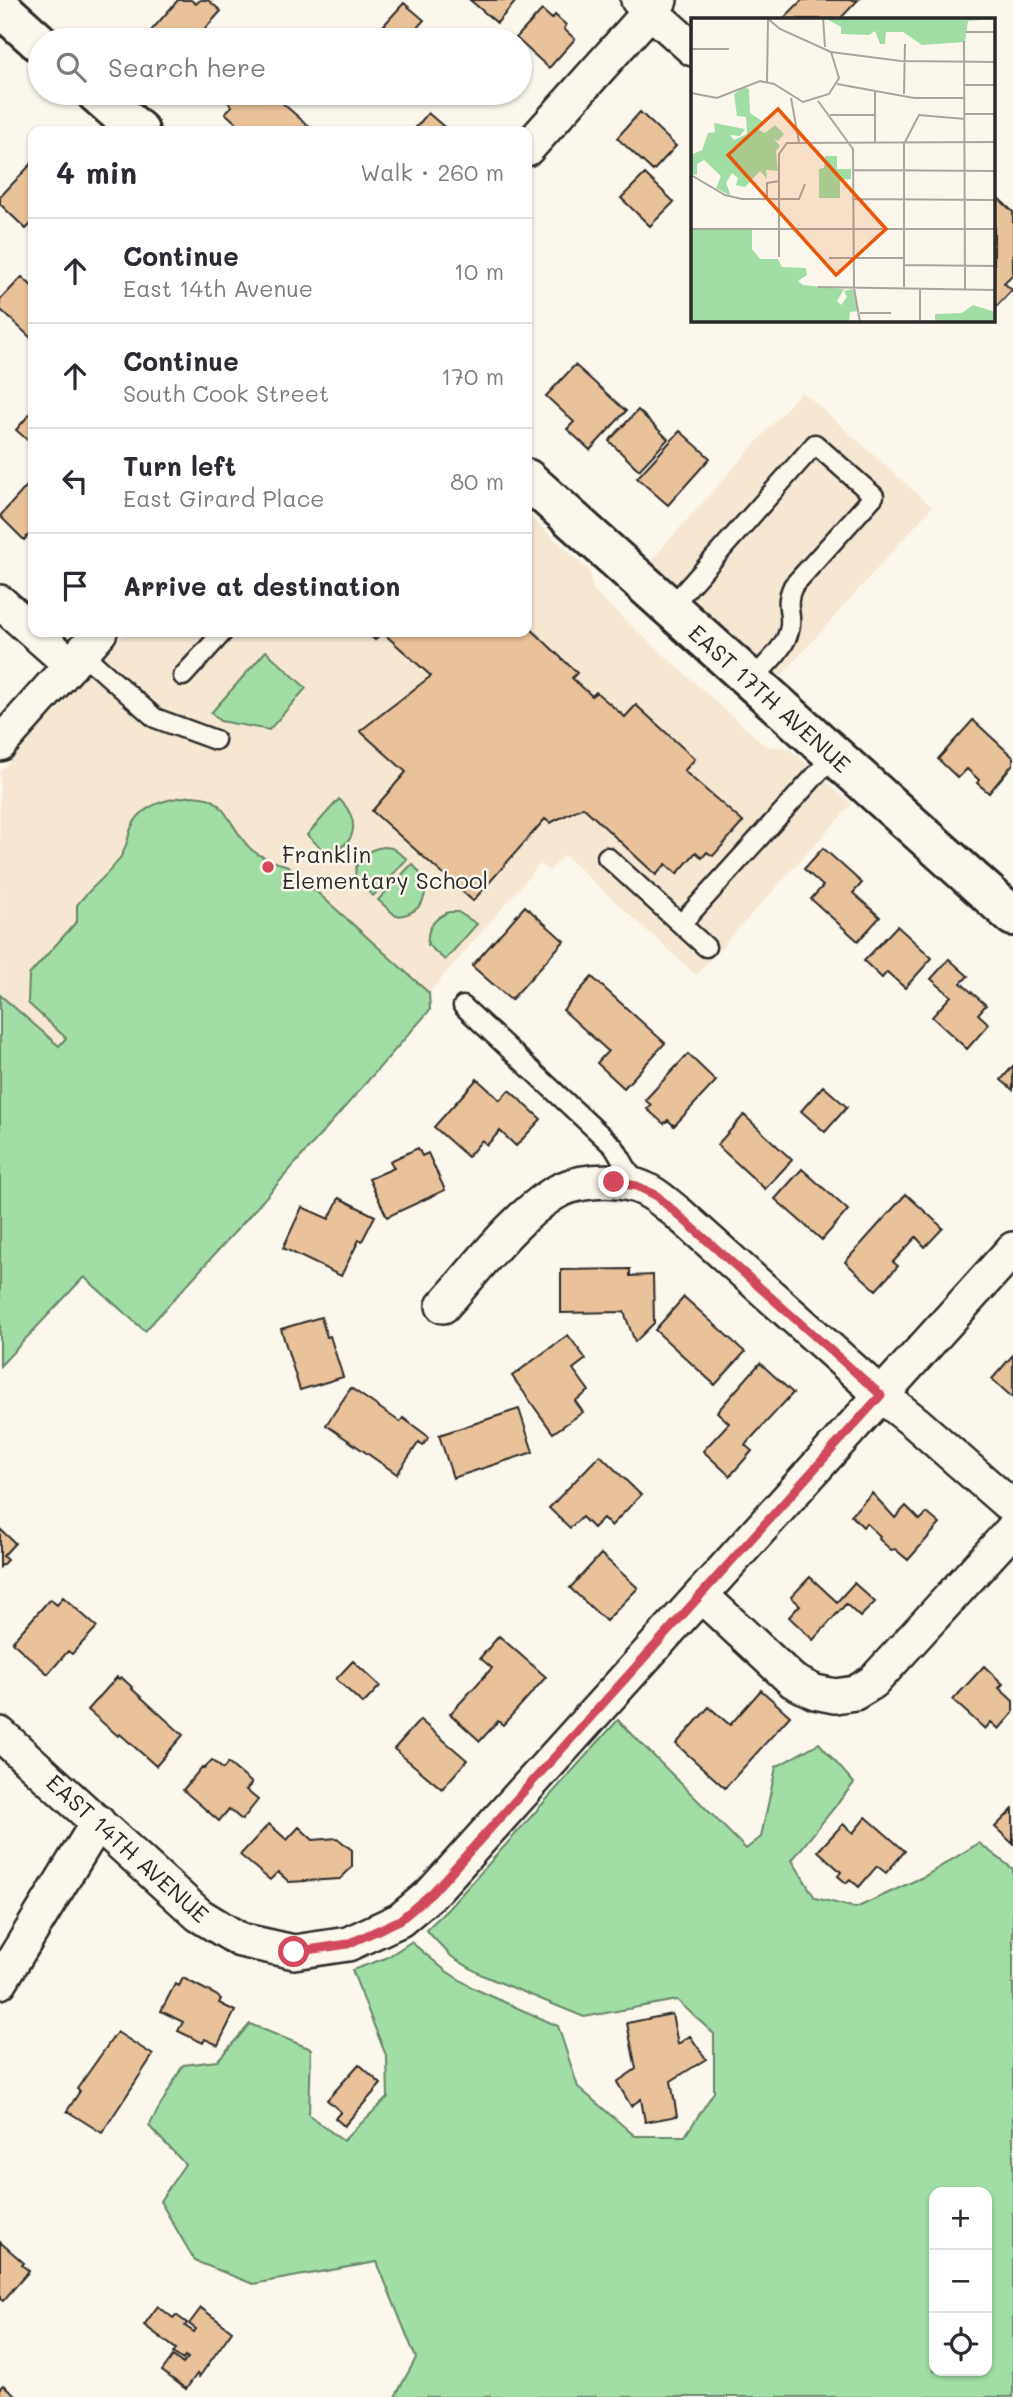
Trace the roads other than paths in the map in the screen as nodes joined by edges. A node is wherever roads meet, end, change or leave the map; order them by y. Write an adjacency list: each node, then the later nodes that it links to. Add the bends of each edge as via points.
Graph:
1 (649, 4): 4 (street); 7 (street)
2 (0, 7): 3 (street)
3 (28, 32)
4 (691, 47)
5 (110, 105): 6 (street)
6 (133, 126)
7 (532, 143)
8 (532, 484): 10 (street, EAST 17TH AVENUE)
9 (0, 602): 11 (street)
10 (670, 608): 16 (street, EAST 17TH AVENUE); 16 (lane, via 815,444 874,496 793,586 787,599 790,629)
11 (28, 618)
12 (61, 637): 14 (street)
13 (218, 637): 15 (lane)
14 (84, 650): 17 (lane, via 155,718); 18 (street)
15 (183, 676)
16 (751, 681): 19 (street, EAST 17TH AVENUE)
17 (215, 740)
18 (0, 744)
19 (834, 755): 21 (street, EAST 17TH AVENUE); 22 (lane)
20 (607, 857): 22 (lane)
21 (1013, 916)
22 (681, 924): 23 (lane)
23 (706, 947)
24 (463, 1006): 25 (lane, via 615,1148)
25 (637, 1186): 27 (street, via 586,1183 555,1192 527,1213); 28 (street, via 678,1213)
26 (1013, 1249): 28 (street, EAST 14TH AVENUE)
27 (443, 1306)
28 (881, 1395): 29 (street); 31 (street, EAST 14TH AVENUE)
29 (1013, 1508)
30 (1013, 1529): 31 (street, via 873,1682 855,1693 835,1696 793,1681)
31 (702, 1596): 33 (street, EAST 14TH AVENUE, via 432,1893 400,1920 348,1944 294,1952 240,1940 199,1915)
32 (0, 1734): 33 (street, EAST 14TH AVENUE)
33 (98, 1822): 34 (street)
34 (0, 1982)

